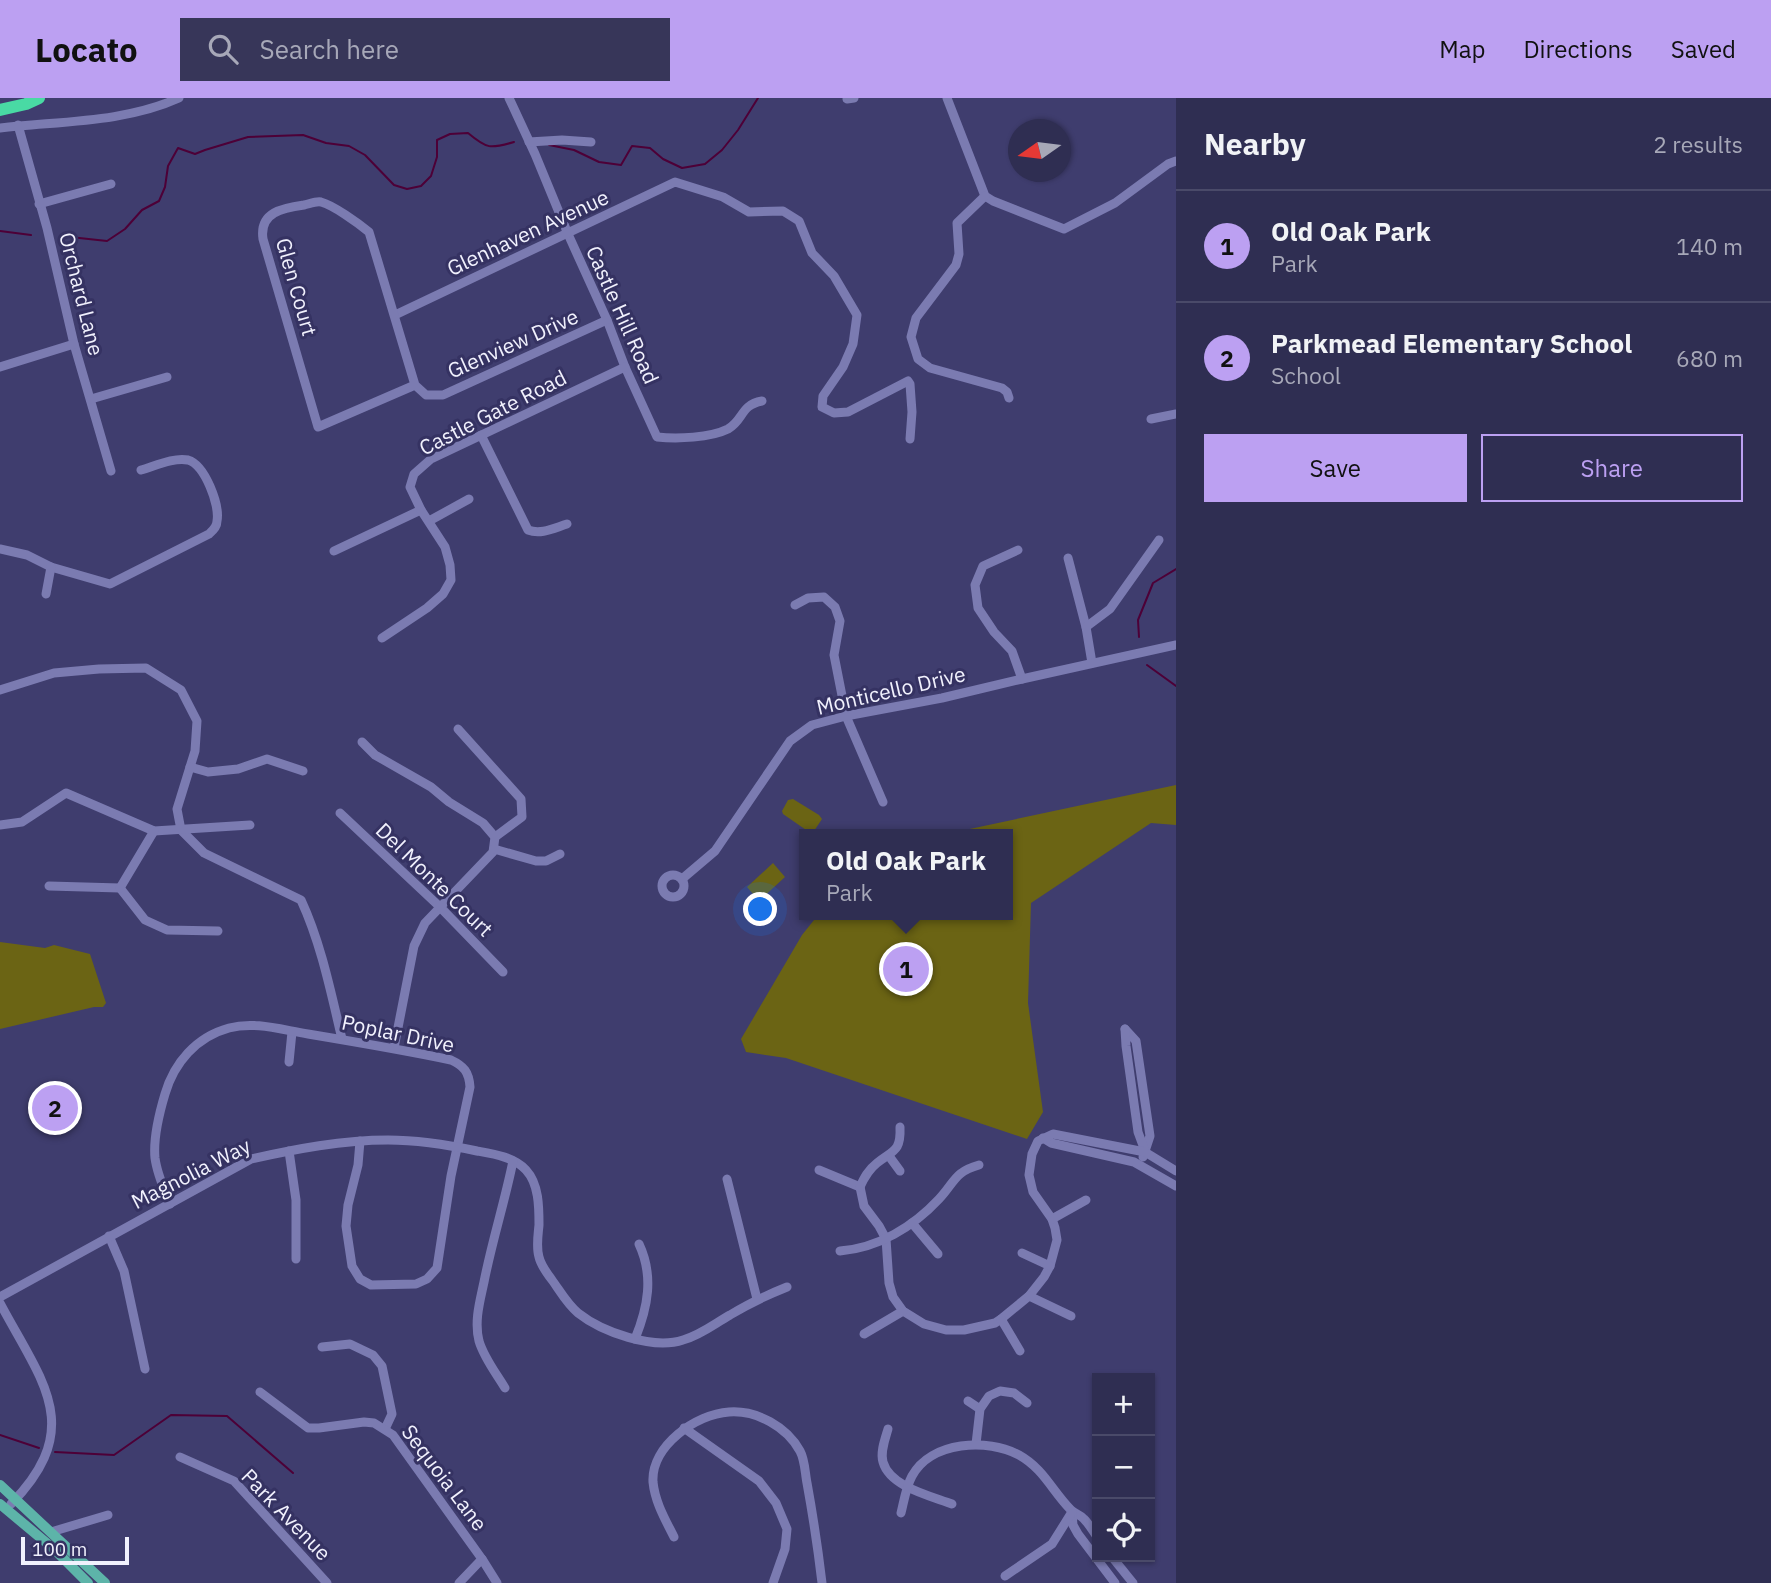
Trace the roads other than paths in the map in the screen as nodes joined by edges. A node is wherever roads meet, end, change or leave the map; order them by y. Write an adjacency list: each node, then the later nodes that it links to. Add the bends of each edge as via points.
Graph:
1 (39, 98): 5 (highway)
2 (179, 98): 6 (street, via 122,115)
3 (509, 98): 8 (street, Castle Hill Road)
4 (947, 98): 12 (street)
5 (0, 110)
6 (18, 125): 7 (street); 13 (street, Orchard Lane)
7 (0, 128)
8 (529, 142): 9 (street); 14 (street, Castle Hill Road)
9 (591, 142)
10 (1176, 160): 12 (street, via 1115,202 1063,229)
11 (111, 184): 13 (street)
12 (985, 195): 22 (street, via 957,223 956,265 916,318 911,337 918,359 930,368 1002,388)
13 (39, 204): 17 (street, Orchard Lane)
14 (568, 234): 15 (street, Glenhaven Avenue); 16 (street, Castle Hill Road); 28 (street, Glenhaven Avenue, via 675,183 723,197 749,212 782,211 799,221 812,253 834,276 857,315 853,344 822,396 822,407 848,412 908,381)
15 (395, 315): 21 (street, Glen Court); 21 (street, Glen Court, via 369,232 361,225 320,202 280,209 268,218 263,239 318,427)
16 (607, 320): 19 (street, Castle Hill Road); 21 (street, Glenview Drive, via 443,395 426,395)
17 (74, 344): 18 (street); 23 (street, Orchard Lane)
18 (0, 367)
19 (625, 367): 24 (street, Castle Hill Road, via 657,437 686,438 726,429 748,405); 27 (street, Castle Gate Road)
20 (167, 377): 23 (street)
21 (415, 385)
22 (1009, 398)
23 (91, 399): 30 (street, Orchard Lane)
24 (762, 401)
25 (1176, 414): 26 (street)
26 (1151, 419)
27 (481, 435): 32 (street, Castle Gate Road, via 431,459 414,474 410,487); 34 (street, via 528,530 534,533)
28 (910, 439)
29 (141, 470): 40 (street, via 175,460 197,464 217,508 215,529 110,584)
30 (111, 471)
31 (469, 499): 33 (street)
32 (421, 510): 33 (street, Castle Gate Road); 38 (street)
33 (429, 521): 44 (street, Castle Gate Road, via 445,547 451,580 427,608)
34 (567, 524)
35 (1159, 540): 43 (street, via 1110,608)
36 (0, 549): 40 (street)
37 (1018, 550): 47 (street, via 984,566 975,585 978,608 1012,651)
38 (334, 551)
39 (1068, 558): 43 (street)
40 (51, 567): 41 (street)
41 (46, 594)
42 (795, 605): 49 (street, via 824,597 835,607 840,621 834,655)
43 (1086, 627): 46 (street)
44 (382, 638)
45 (1176, 645): 46 (street, Monticello Drive)
46 (1092, 663): 47 (street, Monticello Drive)
47 (1021, 679): 49 (street, Monticello Drive)
48 (0, 690): 52 (street, via 54,673 146,668 181,690 197,720)
49 (846, 716): 54 (street); 63 (street, Monticello Drive, via 812,725 790,741 715,851)
50 (458, 729): 60 (street, via 521,799 522,817)
51 (362, 742): 60 (street, via 375,755 484,823)
52 (190, 766): 53 (street, via 208,772 238,769 267,759); 58 (street, via 177,809)
53 (303, 771)
54 (883, 802)
55 (340, 813): 66 (street, Del Monte Court)
56 (0, 825): 59 (street, via 22,822 66,793)
57 (250, 825): 58 (street)
58 (181, 830): 59 (street); 70 (street, via 204,853 301,900 328,979)
59 (154, 831): 65 (street)
60 (495, 837): 61 (street)
61 (494, 849): 62 (street, via 536,861); 66 (street)
62 (560, 854)
63 (682, 879)
64 (49, 886): 65 (street)
65 (120, 888): 67 (street, via 145,920 167,930)
66 (440, 907): 68 (street, Del Monte Court); 71 (street, via 425,923 414,946)
67 (218, 931)
68 (503, 972)
69 (292, 1032): 70 (street, Poplar Drive); 72 (street); 90 (street, Poplar Drive, via 257,1025 229,1028 206,1038 177,1064 169,1079 155,1142 158,1174)
70 (342, 1040): 71 (street, Poplar Drive)
71 (394, 1048): 76 (street, Poplar Drive, via 451,1060 466,1070 470,1087)
72 (289, 1062)
73 (900, 1127): 79 (street, via 897,1148)
74 (1043, 1138): 78 (street, via 1053,1134); 82 (street); 91 (street, via 1032,1154 1029,1175 1033,1192)
75 (360, 1141): 76 (street, Magnolia Way); 76 (street, Poplar Drive, via 346,1226 352,1266 360,1279 371,1285 415,1284 437,1268); 77 (street, Magnolia Way)
76 (458, 1147): 80 (street, Magnolia Way)
77 (289, 1151): 90 (street, Magnolia Way, via 251,1159); 99 (street, via 296,1200)
78 (1145, 1152): 78 (street, via 1150,1136 1136,1041 1125,1029 1138,1132); 82 (street); 85 (street)
79 (889, 1156): 84 (street); 88 (street, via 867,1173)
80 (513, 1161): 110 (street, via 526,1169 534,1182 539,1257 565,1299 592,1322); 114 (street, via 477,1318 486,1359)
81 (979, 1165): 92 (street, via 960,1173)
82 (1141, 1165): 87 (street)
83 (819, 1170): 88 (street)
84 (900, 1171)
85 (1176, 1171)
86 (727, 1179): 104 (street)
87 (1176, 1186)
88 (860, 1187): 94 (street, via 864,1206)
89 (1086, 1200): 91 (street)
90 (170, 1204): 93 (street, Magnolia Way)
91 (1052, 1219): 100 (street, via 1057,1240)
92 (912, 1223): 94 (street); 98 (street)
93 (109, 1237): 103 (street, Magnolia Way); 113 (street, via 124,1271)
94 (886, 1239): 96 (street, via 858,1250); 106 (street, via 889,1283)
95 (639, 1244): 110 (street, via 649,1290)
96 (840, 1251)
97 (1022, 1253): 100 (street)
98 (938, 1254)
99 (296, 1259)
100 (1050, 1266): 102 (street)
101 (787, 1287): 104 (street)
102 (1029, 1296): 107 (street); 108 (street)
103 (0, 1297)
104 (757, 1299): 110 (street, via 701,1334 680,1341)
105 (0, 1303): 126 (street, via 44,1385 52,1410 45,1457)
106 (903, 1311): 108 (street, via 946,1330 980,1327); 109 (street)
107 (1072, 1316)
108 (1002, 1319): 112 (street)
109 (864, 1334)
110 (635, 1339)
111 (322, 1346): 120 (street, via 350,1344 373,1355 382,1366 392,1414)
112 (1020, 1351)
113 (145, 1369)
114 (505, 1388)
115 (260, 1392): 120 (street, Sequoia Lane, via 308,1427 365,1422)
116 (968, 1401): 118 (street)
117 (1027, 1403): 118 (street, via 1014,1393 1000,1391 989,1396)
118 (980, 1409): 122 (street)
119 (684, 1428): 134 (street, via 658,1458 653,1479 656,1501); 143 (street, via 759,1481 776,1503 787,1529); 144 (street, via 729,1412 751,1414 790,1437 802,1454)
120 (385, 1429): 135 (street, Sequoia Lane)
121 (888, 1429): 125 (street, via 883,1461 888,1472)
122 (976, 1444): 125 (street, via 953,1448 926,1461 912,1474); 129 (street, via 997,1447 1033,1465)
123 (180, 1457): 140 (street, Park Avenue, via 234,1481)
124 (0, 1485): 126 (main road)
125 (907, 1488): 127 (street); 130 (street)
126 (16, 1499): 128 (street); 133 (main road)
127 (952, 1504)
128 (3, 1506): 138 (main road)
129 (1072, 1512): 132 (street); 137 (street, via 1052,1544); 145 (street, via 1073,1525)
130 (901, 1513)
131 (108, 1516): 133 (street)
132 (1092, 1530)
133 (51, 1532): 139 (main road)
134 (674, 1537)
135 (482, 1559): 141 (street); 142 (street, Sequoia Lane)
136 (1116, 1562): 146 (street)
137 (1006, 1576)
138 (88, 1583)
139 (105, 1583)
140 (327, 1583)
141 (459, 1583)
142 (496, 1583)
143 (773, 1583)
144 (822, 1583)
145 (1115, 1583)
146 (1133, 1583)

